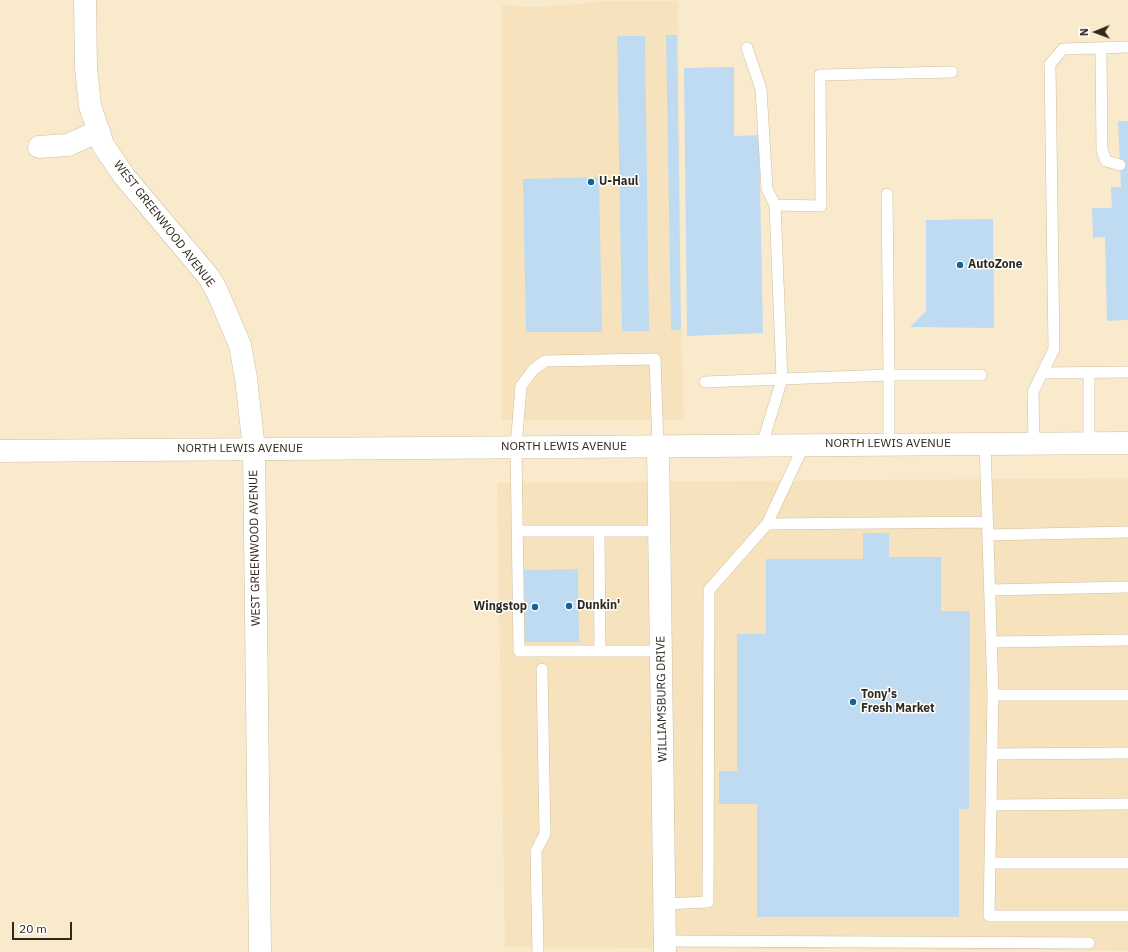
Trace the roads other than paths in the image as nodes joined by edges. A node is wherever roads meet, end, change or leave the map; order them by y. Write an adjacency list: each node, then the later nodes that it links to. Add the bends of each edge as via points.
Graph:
1 (85, 0): 6 (street, WEST GREENWOOD AVENUE, via 86,68 90,106)
2 (1128, 47): 4 (lane)
3 (747, 48): 10 (lane, via 761,89 768,189)
4 (1101, 48): 8 (lane, via 1102,150 1106,161); 12 (lane, via 1063,49 1050,64 1054,349)
5 (952, 72): 10 (lane, via 820,75 821,206)
6 (98, 132): 7 (street, via 68,145); 27 (street, WEST GREENWOOD AVENUE, via 103,145 124,176 208,276 216,289 240,345)
7 (39, 147)
8 (1120, 165)
9 (887, 194): 15 (lane)
10 (776, 205): 16 (lane)
11 (1128, 372): 13 (lane)
12 (1042, 373): 13 (lane); 18 (lane, via 1033,392)
13 (1089, 373): 19 (lane)
14 (981, 375): 15 (lane)
15 (889, 376): 16 (lane); 21 (lane)
16 (782, 379): 17 (lane); 23 (lane)
17 (705, 382)
18 (1034, 443): 19 (street, NORTH LEWIS AVENUE); 22 (street, NORTH LEWIS AVENUE)
19 (1089, 443): 20 (street, NORTH LEWIS AVENUE)
20 (1128, 443)
21 (889, 444): 22 (street, NORTH LEWIS AVENUE); 24 (street, NORTH LEWIS AVENUE)
22 (986, 444): 29 (lane)
23 (762, 445): 24 (street, NORTH LEWIS AVENUE); 25 (street, NORTH LEWIS AVENUE)
24 (804, 445): 30 (lane)
25 (658, 446): 26 (street, NORTH LEWIS AVENUE); 26 (lane, via 655,359 545,361 533,370 521,386); 33 (street, WILLIAMSBURG DRIVE)
26 (516, 447): 27 (street, NORTH LEWIS AVENUE); 31 (lane)
27 (254, 449): 28 (street, NORTH LEWIS AVENUE); 55 (street, WEST GREENWOOD AVENUE)
28 (0, 451)
29 (988, 522): 30 (lane); 35 (lane)
30 (767, 524): 51 (lane, via 709,590 708,902)
31 (517, 531): 32 (lane); 40 (lane, via 519,651)
32 (599, 531): 33 (lane); 40 (lane)
33 (659, 531): 41 (street, WILLIAMSBURG DRIVE)
34 (1128, 532): 35 (lane)
35 (988, 535): 37 (lane)
36 (1128, 587): 37 (lane)
37 (990, 590): 39 (lane)
38 (1128, 640): 39 (lane)
39 (992, 642): 43 (lane)
40 (600, 651): 41 (lane)
41 (661, 651): 51 (street, WILLIAMSBURG DRIVE)
42 (542, 669): 56 (lane, via 545,834 536,851)
43 (993, 695): 44 (lane); 46 (lane)
44 (1128, 695)
45 (1128, 753): 46 (lane)
46 (992, 754): 48 (lane)
47 (1128, 804): 48 (lane)
48 (991, 805): 50 (lane)
49 (1128, 863): 50 (lane)
50 (990, 864): 52 (lane, via 989,916)
51 (665, 904): 54 (street, WILLIAMSBURG DRIVE)
52 (1128, 916)
53 (1088, 943): 54 (lane)
54 (665, 946)
55 (260, 952)
56 (538, 952)

